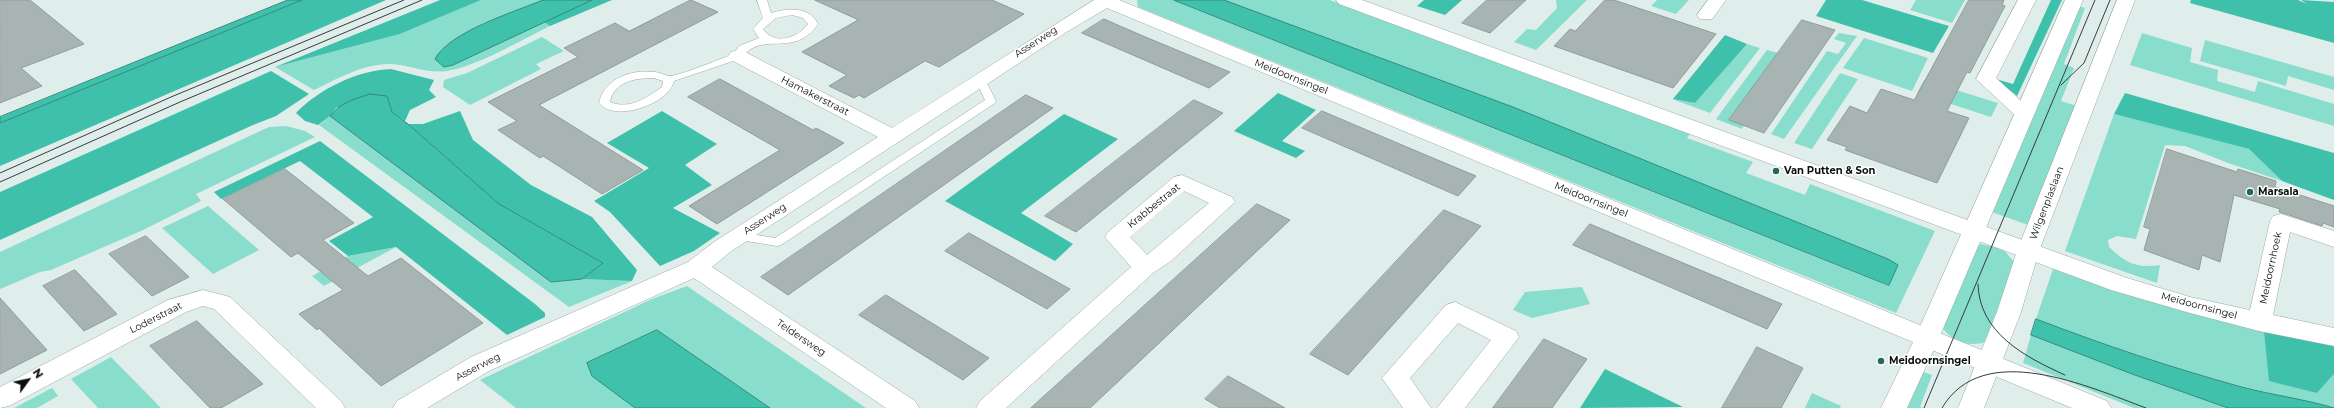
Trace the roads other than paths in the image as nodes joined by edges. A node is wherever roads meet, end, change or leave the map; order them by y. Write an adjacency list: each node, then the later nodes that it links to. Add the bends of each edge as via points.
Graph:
1 (762, 0): 9 (lane)
2 (1107, 0): 13 (street, Asserweg, via 1063,25); 24 (street, Meidoornsingel)
3 (1345, 0): 16 (street, Meidoornsingel)
4 (1717, 0): 8 (street)
5 (2027, 0): 14 (street, via 1986,79)
6 (2074, 0): 14 (street)
7 (2126, 0): 19 (street, Wilgenplaslaan)
8 (1706, 15)
9 (768, 18): 10 (lane, via 758,29 760,35); 10 (lane, via 792,12 803,14 810,18 813,24 810,30 796,38 777,41)
10 (766, 39): 11 (lane, via 743,48)
11 (738, 56): 12 (lane); 15 (street, Hamakerstraat)
12 (669, 79): 12 (lane, via 655,75 635,75 614,83 605,94 604,103 615,109 634,108 667,88)
13 (980, 79): 15 (street, Asserweg); 17 (lane, via 991,101 777,242)
14 (2023, 112): 16 (street)
15 (892, 136): 17 (street, Asserweg)
16 (1973, 230): 19 (street, Meidoornsingel); 24 (street)
17 (738, 236): 21 (street, Asserweg)
18 (2334, 239): 22 (street, Meidoornhoek, via 2281,222)
19 (2028, 251): 22 (street, Meidoornsingel, via 2119,284); 25 (street, Wilgenplaslaan, via 2009,312)
20 (1145, 267): 30 (street)
21 (696, 268): 28 (street, Asserweg, via 480,364); 29 (street, Teldersweg)
22 (2259, 322): 23 (street, Meidoornsingel)
23 (2334, 337)
24 (1927, 338): 25 (street, Meidoornsingel); 33 (street)
25 (1987, 364): 34 (street, Wilgenplaslaan); 35 (street, Meidoornsingel)
26 (0, 399): 27 (street, Loderstraat, via 177,306 203,298 222,303)
27 (332, 408)
28 (406, 408)
29 (906, 408)
30 (988, 408)
31 (1418, 408): 32 (street, via 1395,378 1455,311 1507,337)
32 (1450, 408)
33 (1894, 408)
34 (1972, 408)
35 (2098, 408)

